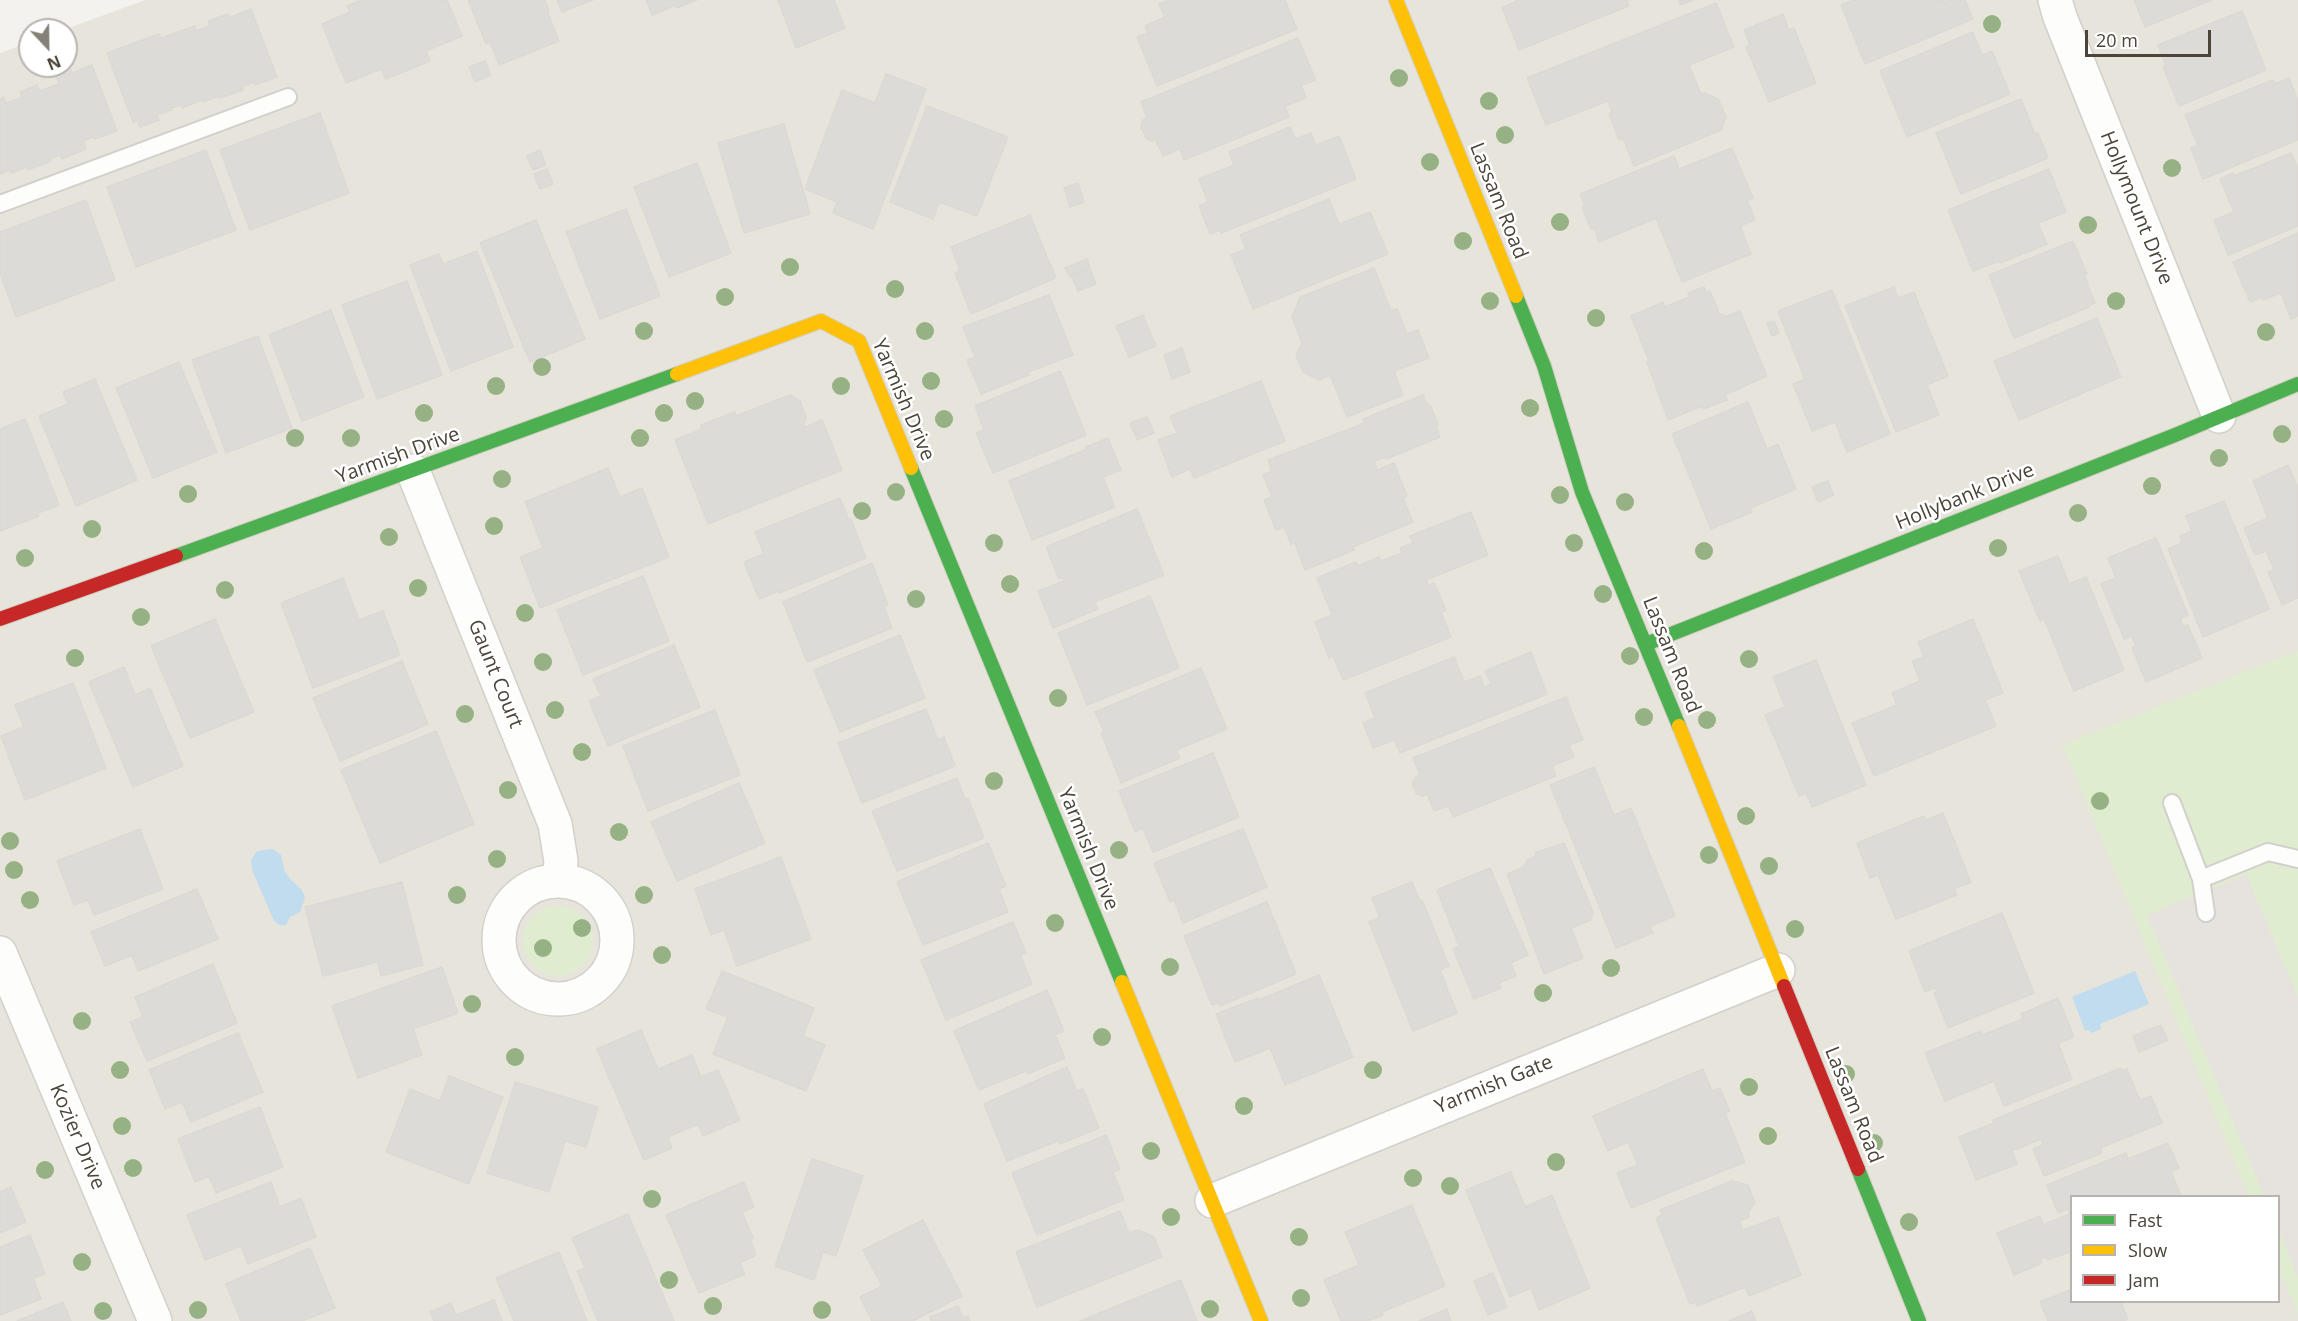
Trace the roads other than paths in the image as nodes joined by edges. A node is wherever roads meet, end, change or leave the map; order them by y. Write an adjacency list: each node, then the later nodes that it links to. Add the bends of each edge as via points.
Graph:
1 (1396, 0): 9 (street, Lassam Road, via 1544,366 1582,492)
2 (2055, 0): 6 (street, Hollymount Drive)
3 (288, 98): 4 (lane)
4 (0, 204)
5 (2298, 384): 6 (street, Hollybank Drive)
6 (2219, 416): 9 (street, Hollybank Drive)
7 (413, 471): 8 (street, Yarmish Drive); 13 (street, Gaunt Court, via 555,824 561,861); 17 (street, Yarmish Drive, via 821,321 859,341)
8 (0, 619)
9 (1646, 644): 16 (street, Lassam Road)
10 (2172, 803): 12 (lane)
11 (2298, 859): 12 (lane, via 2268,852)
12 (2201, 879): 14 (lane)
13 (559, 881)
14 (2206, 913)
15 (3, 969): 18 (street, Kozier Drive)
16 (1778, 970): 17 (street, Yarmish Gate); 20 (street, Lassam Road)
17 (1212, 1201): 19 (street, Yarmish Drive)
18 (155, 1321)
19 (1261, 1321)
20 (1919, 1321)

